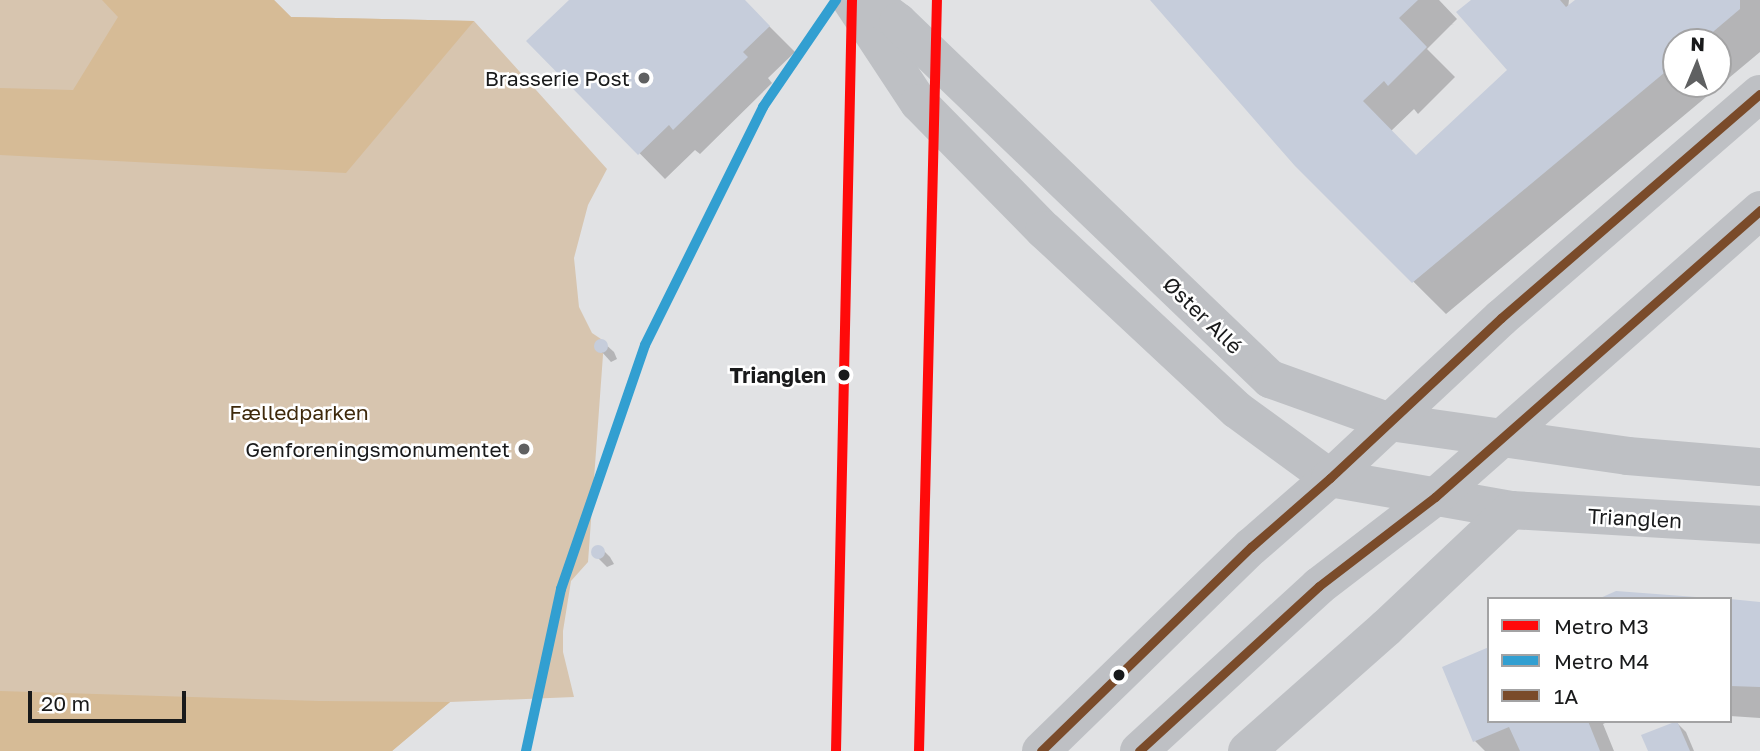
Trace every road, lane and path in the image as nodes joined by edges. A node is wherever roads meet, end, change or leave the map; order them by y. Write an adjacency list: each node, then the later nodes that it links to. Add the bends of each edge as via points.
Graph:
1 (851, 0): 8 (street, via 919,103 1044,230 1237,410)
2 (868, 0): 5 (street, Øster Allé, via 898,22 1270,379)
3 (1760, 94): 5 (street, via 1501,318)
4 (1760, 210): 6 (street)
5 (1390, 422): 6 (street, Øster Allé); 8 (street)
6 (1503, 438): 7 (street, Øster Allé, via 1628,456); 9 (street)
7 (1760, 467)
8 (1331, 478): 9 (street); 12 (street, via 1251,547)
9 (1435, 497): 10 (street); 13 (street, via 1319,586)
10 (1511, 510): 11 (street, Trianglen); 14 (street)
11 (1760, 525)
12 (1041, 751)
13 (1139, 751)
14 (1247, 751)

